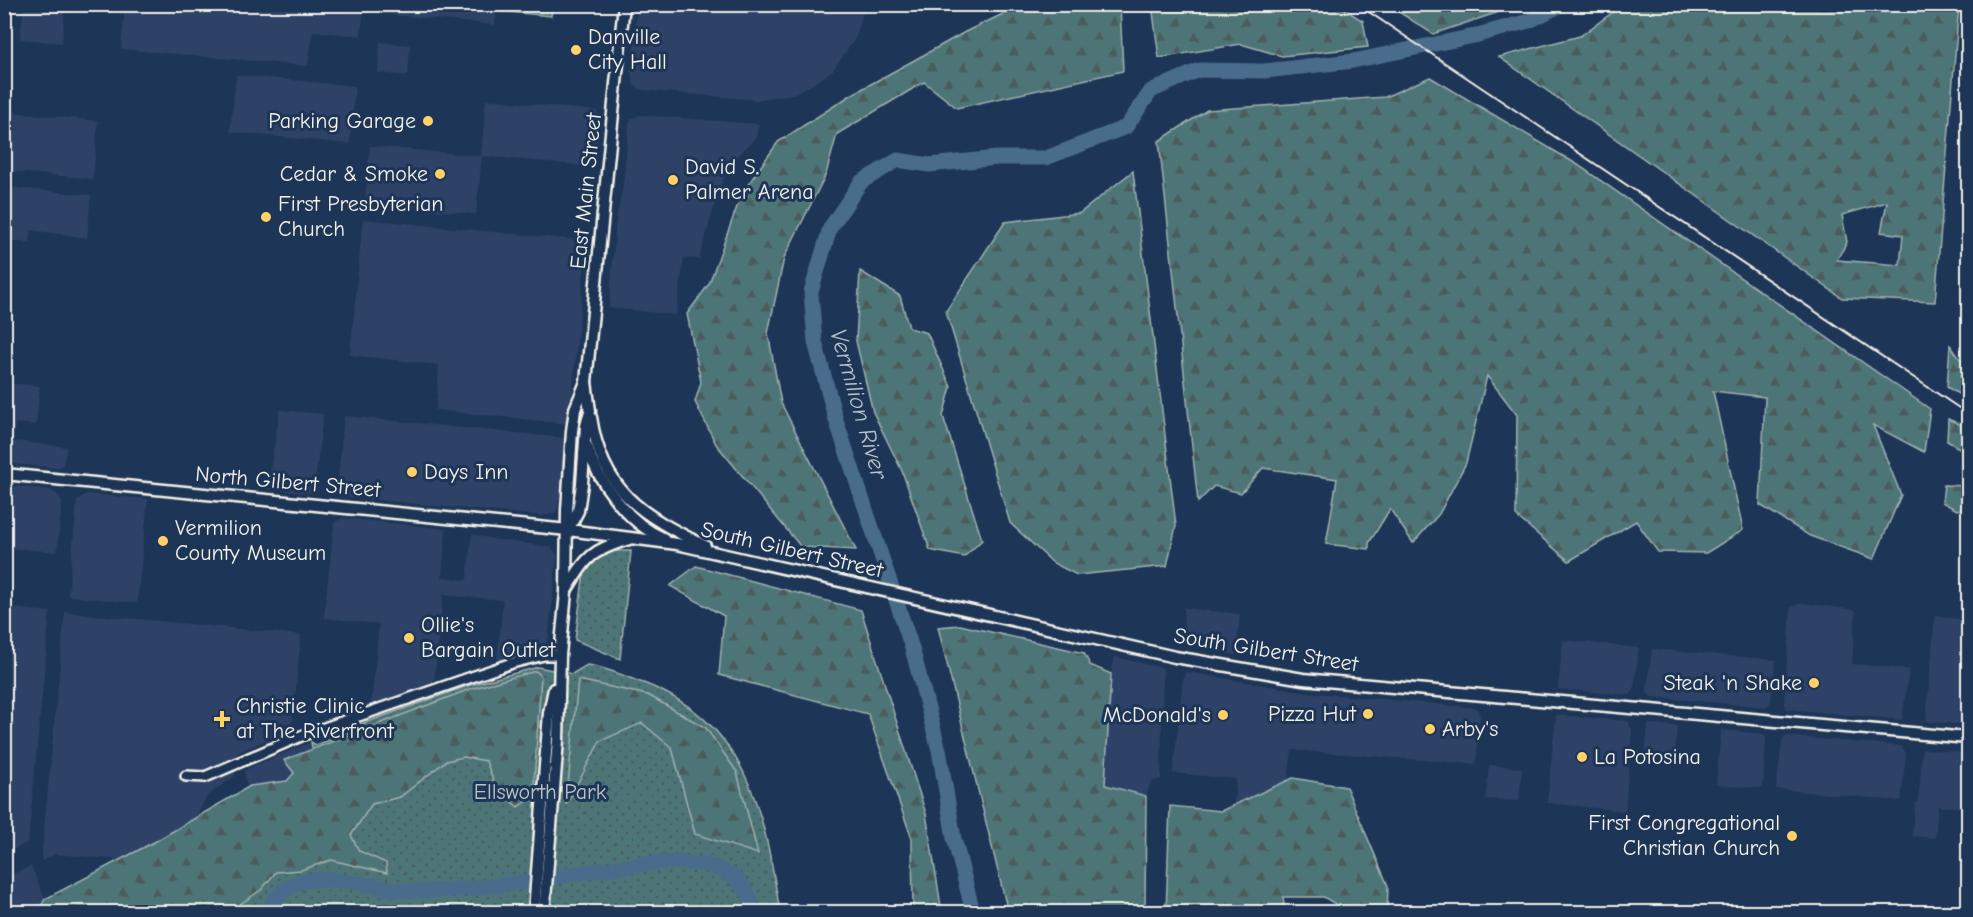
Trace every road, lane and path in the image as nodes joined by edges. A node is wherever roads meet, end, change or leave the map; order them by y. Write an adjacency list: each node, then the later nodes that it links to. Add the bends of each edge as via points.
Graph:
1 (624, 4): 2 (main road, East Main Street)
2 (586, 382): 3 (main road, East Main Street); 4 (main road, via 582,411); 6 (main road, East Main Street, via 575,410)
3 (590, 411): 4 (main road, East Main Street); 8 (main road, via 598,454 613,481)
4 (585, 440): 6 (main road, East Main Street, via 578,511); 8 (main road, via 590,459 615,498 653,534)
5 (4, 474): 6 (main road, North Gilbert Street)
6 (568, 530): 7 (main road, South Gilbert Street); 9 (main road)
7 (633, 538): 8 (main road, South Gilbert Street); 9 (main road, via 590,555)
8 (678, 538): 11 (main road, South Gilbert Street, via 719,553 1175,657 1303,679)
9 (566, 592): 10 (main road)
10 (560, 656): 12 (main road); 13 (street, via 544,655 512,663 290,740 205,777)
11 (1968, 738)
12 (550, 771): 14 (main road); 15 (main road)
13 (186, 776)
14 (534, 912)
15 (544, 912)

